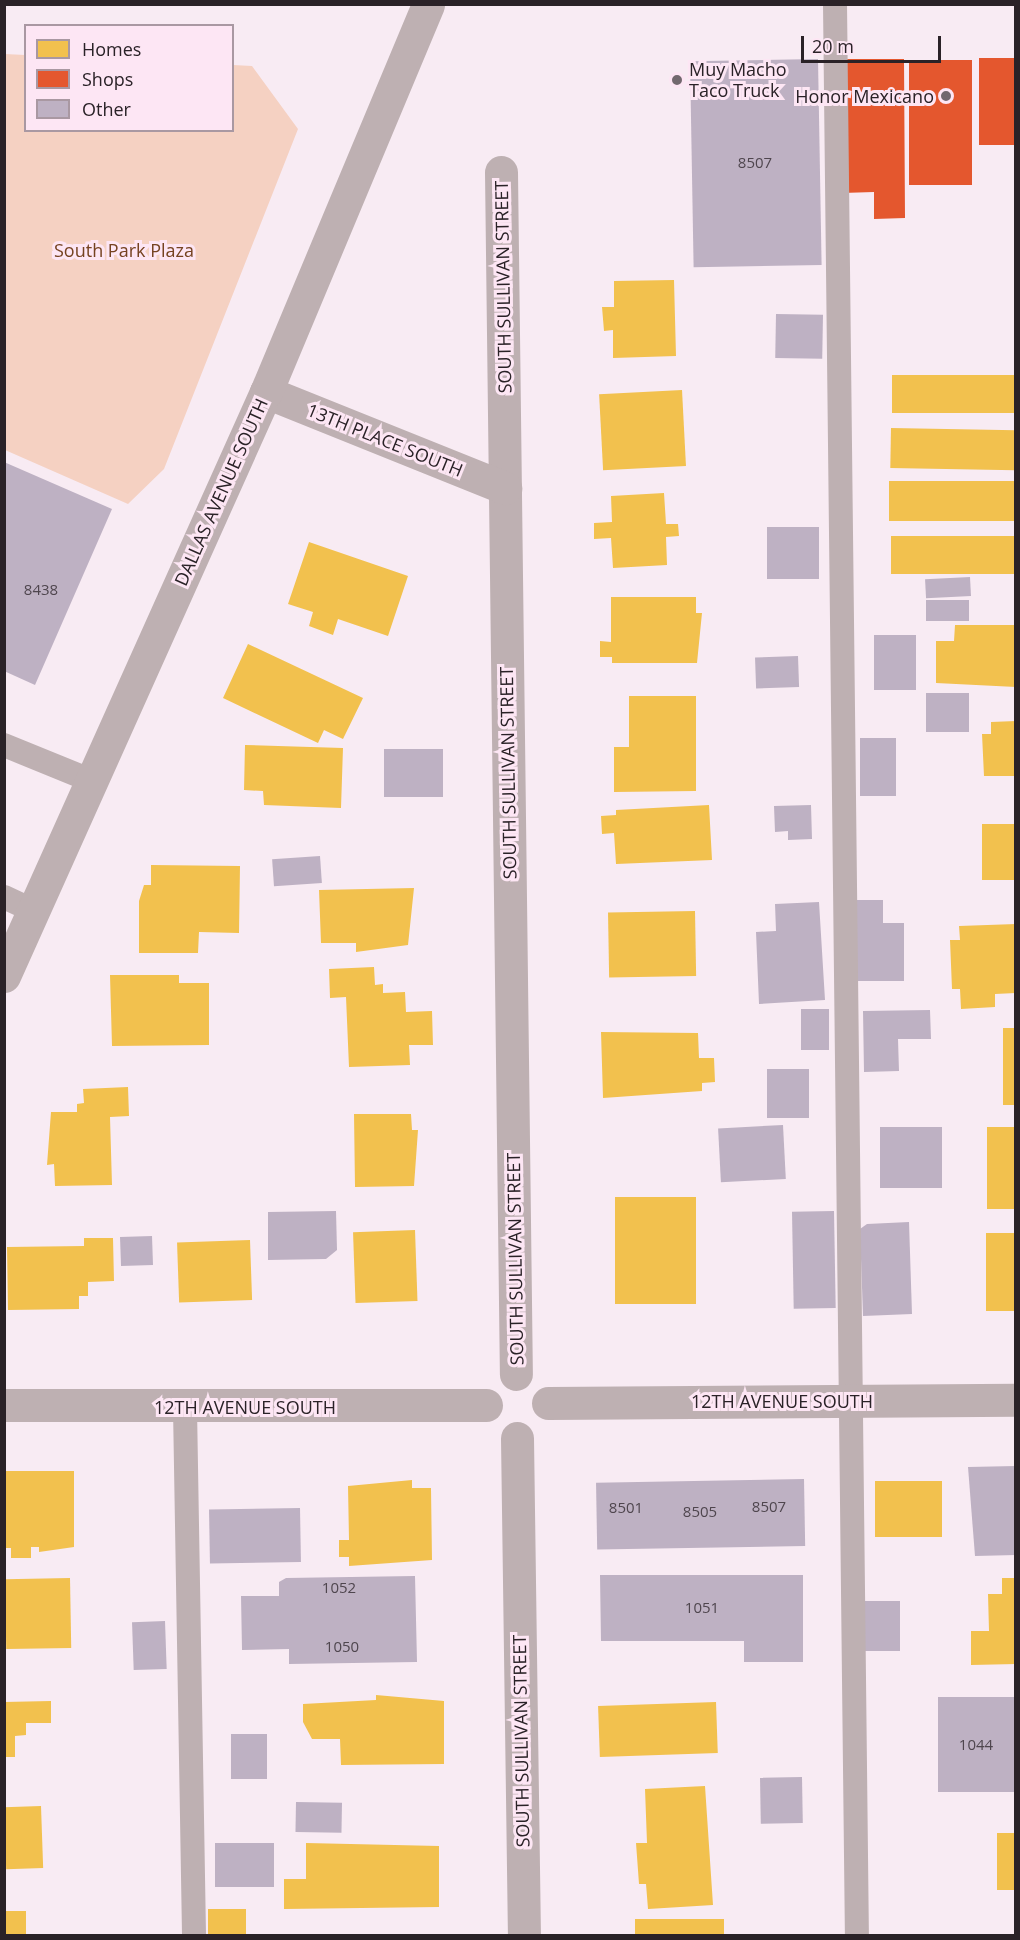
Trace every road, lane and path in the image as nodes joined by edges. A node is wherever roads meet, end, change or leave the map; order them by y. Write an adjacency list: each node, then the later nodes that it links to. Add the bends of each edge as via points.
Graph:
1 (428, 4): 4 (street, DALLAS AVENUE SOUTH)
2 (835, 4): 13 (lane)
3 (501, 172): 5 (street, SOUTH SULLIVAN STREET)
4 (266, 392): 5 (street, 13TH PLACE SOUTH); 7 (street, DALLAS AVENUE SOUTH)
5 (504, 488): 11 (street, SOUTH SULLIVAN STREET)
6 (4, 745): 7 (lane)
7 (92, 781): 9 (street, DALLAS AVENUE SOUTH)
8 (4, 897): 9 (lane)
9 (34, 911): 10 (street, DALLAS AVENUE SOUTH)
10 (4, 976)
11 (516, 1374): 14 (street, via 540,1383); 16 (street, via 498,1380)
12 (1016, 1400): 13 (street, 12TH AVENUE SOUTH)
13 (850, 1401): 14 (street, 12TH AVENUE SOUTH); 21 (lane)
14 (549, 1403): 18 (street, via 540,1428)
15 (4, 1405): 17 (street, 12TH AVENUE SOUTH)
16 (486, 1405): 17 (street, 12TH AVENUE SOUTH); 18 (street, via 495,1429)
17 (185, 1408): 19 (lane)
18 (517, 1438): 20 (street, SOUTH SULLIVAN STREET)
19 (194, 1935)
20 (524, 1935)
21 (857, 1935)

